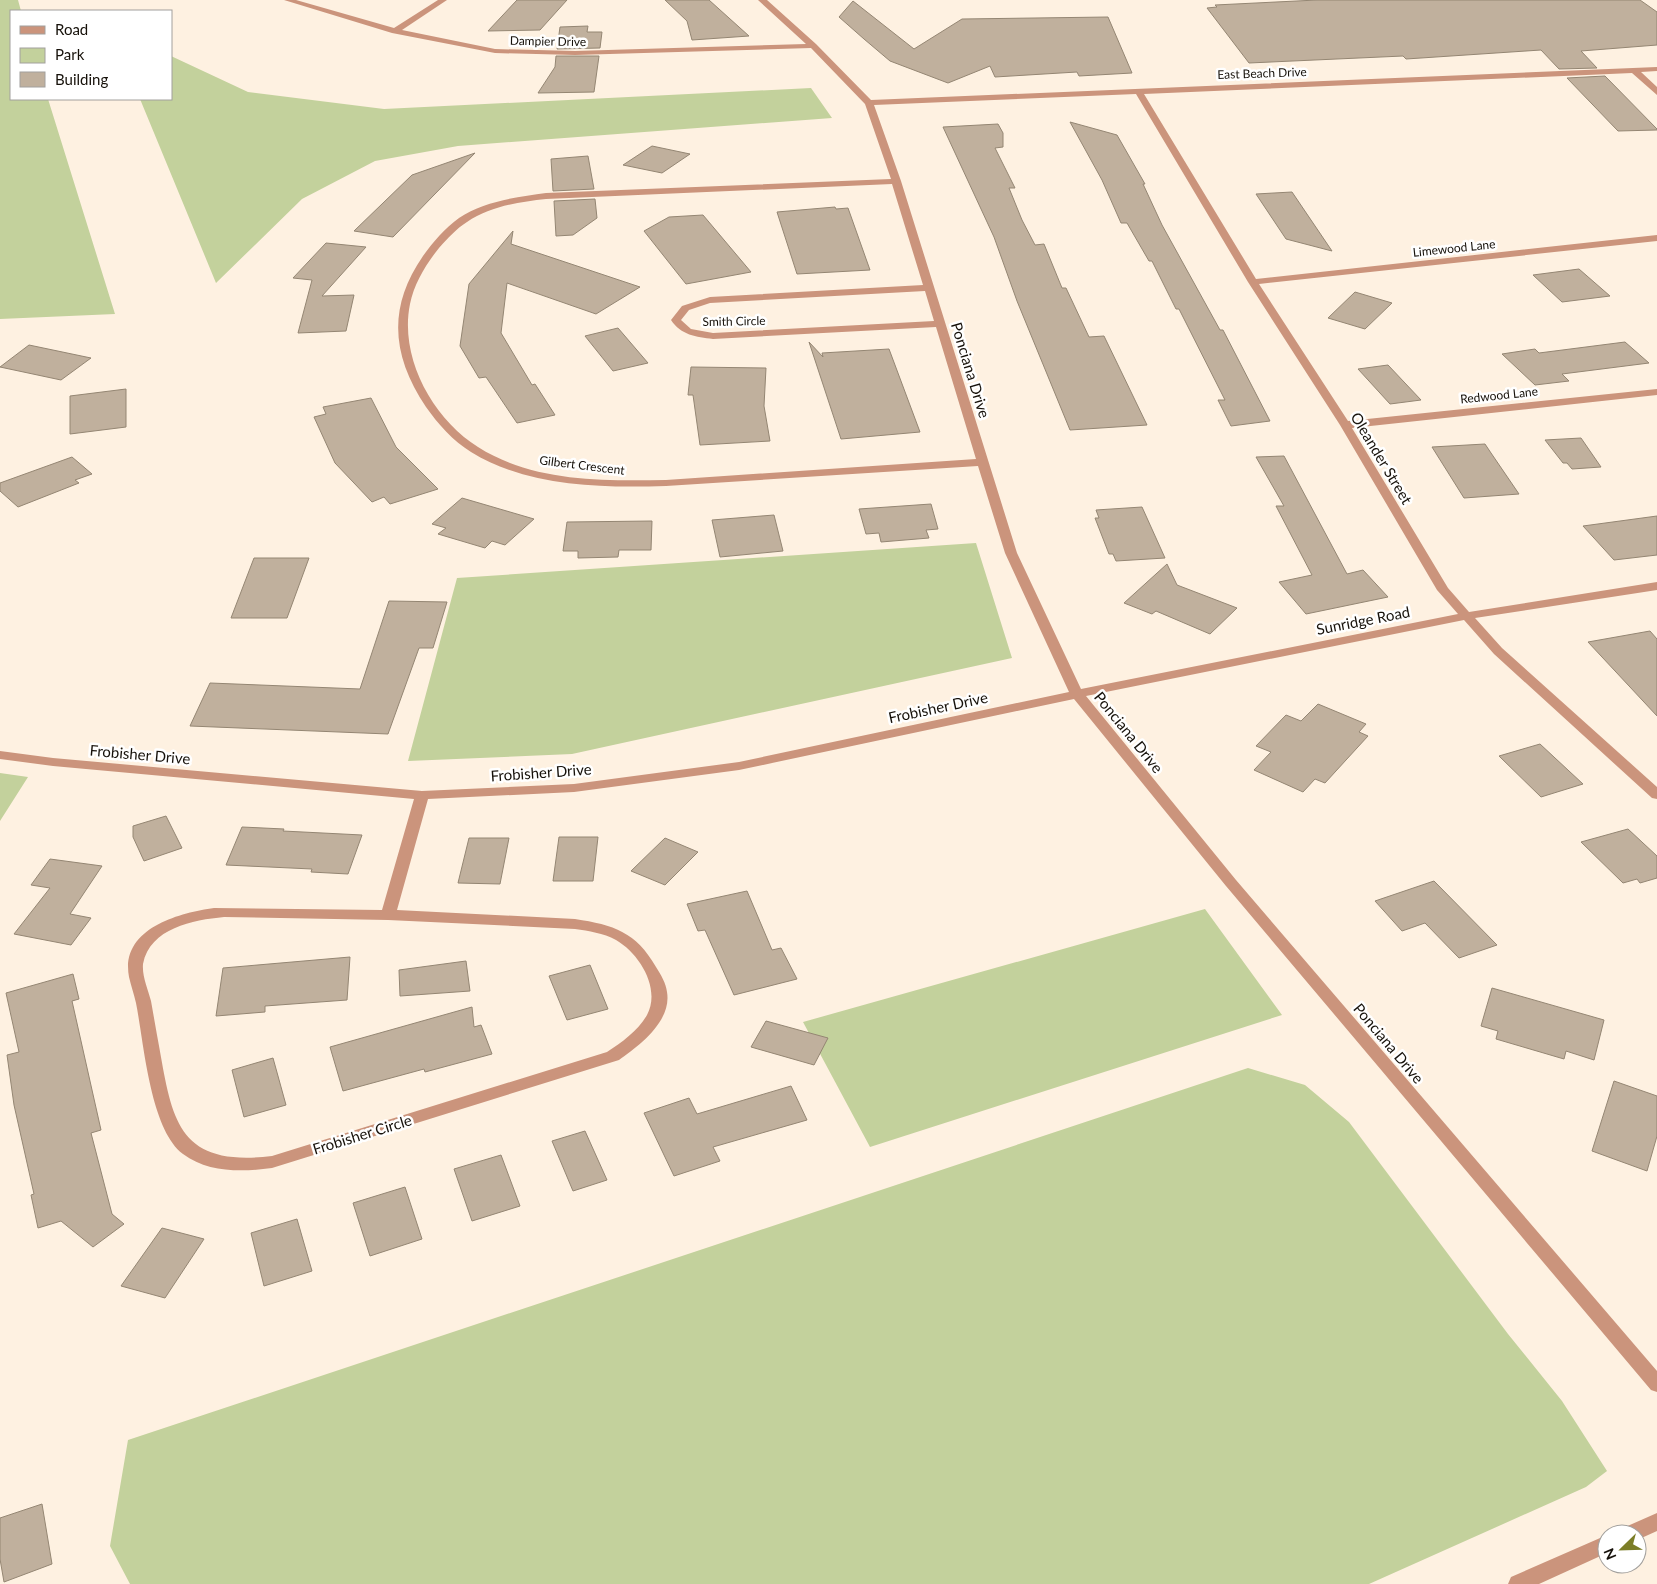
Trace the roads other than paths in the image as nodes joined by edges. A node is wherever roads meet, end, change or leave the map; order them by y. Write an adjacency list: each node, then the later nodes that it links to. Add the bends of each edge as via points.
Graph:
1 (288, 0): 4 (street, Dampier Drive)
2 (443, 0): 4 (street)
3 (762, 0): 5 (street, Ponciana Drive)
4 (395, 31): 5 (street, Dampier Drive, via 495,51 575,53)
5 (813, 46): 10 (street, Ponciana Drive)
6 (1657, 69): 7 (street, East Beach Drive)
7 (1634, 70): 8 (street, East Beach Drive); 9 (street)
8 (1138, 91): 10 (street, East Beach Drive); 13 (street, Oleander Street)
9 (1657, 92)
10 (869, 103): 11 (street, Ponciana Drive)
11 (896, 181): 14 (street, Ponciana Drive); 18 (street, Gilbert Crescent, via 546,196 487,208 468,216 450,231 415,277 403,312 406,360 428,403 457,436 504,464 563,478 634,484 666,483)
12 (1657, 238): 13 (street, Limewood Lane)
13 (1254, 282): 17 (street, Oleander Street)
14 (929, 288): 15 (street, Ponciana Drive); 15 (street, Smith Circle, via 710,300 685,307 676,320 688,332 712,336)
15 (940, 324): 18 (street, Ponciana Drive)
16 (1657, 392): 17 (street, Redwood Lane)
17 (1345, 424): 20 (street, Oleander Street, via 1444,590)
18 (982, 462): 21 (street, Ponciana Drive, via 1011,553)
19 (1657, 586): 20 (street, Sunridge Road)
20 (1467, 616): 21 (street, Sunridge Road); 23 (street, Oleander Street, via 1498,651)
21 (1077, 694): 24 (street, Frobisher Drive, via 740,766 574,788); 26 (street, Ponciana Drive, via 1231,883)
22 (0, 755): 24 (street, Frobisher Drive)
23 (1657, 795)
24 (422, 796): 25 (street)
25 (388, 915): 25 (street, Frobisher Circle, via 204,914 172,924 145,942 135,965 163,1100 175,1133 190,1150 228,1164 246,1166 272,1162 613,1056 628,1047 654,1015 660,997 655,978 633,945 616,934 575,924)
26 (1657, 1384)
27 (1597, 1548): 28 (street)
28 (1518, 1584)

